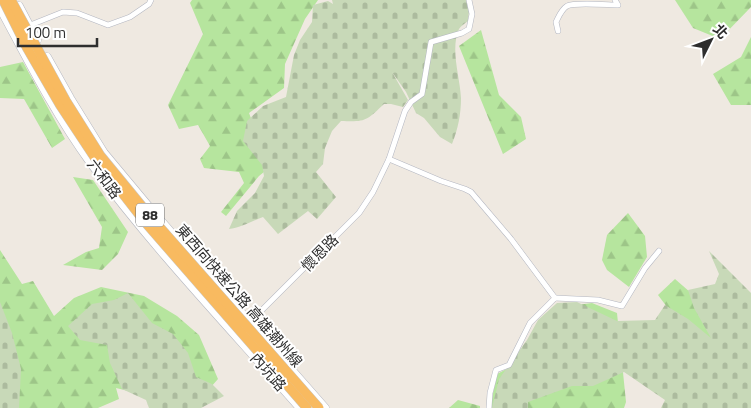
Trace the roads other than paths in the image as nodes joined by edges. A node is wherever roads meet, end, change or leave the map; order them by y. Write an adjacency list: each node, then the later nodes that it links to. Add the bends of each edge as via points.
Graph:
1 (2, 0): 18 (highway, 東西向快速公路 高雄潮州線 / 88, bridge, via 60,105 94,158 144,221)
2 (11, 0): 19 (highway, 東西向快速公路 高雄潮州線 / 88, bridge, via 66,101 100,155)
3 (16, 0): 10 (main road, 六和路)
4 (151, 0): 10 (street, via 130,17 108,25 77,13 63,12)
5 (469, 0): 12 (street, via 472,14 468,29 431,42 422,94 405,111)
6 (615, 0): 11 (street, via 618,5 568,6 556,22)
7 (0, 8): 9 (main road, 六和路)
8 (0, 24): 9 (street)
9 (9, 24): 10 (street); 16 (main road, 六和路, via 55,109 89,161 138,224)
10 (30, 26): 15 (main road, 六和路, via 104,153)
11 (558, 31)
12 (389, 159): 14 (street, via 471,192); 15 (street, 懷恩路, via 359,213)
13 (659, 251): 14 (street, via 622,306 598,300)
14 (555, 298): 21 (street, via 530,322 509,365 496,370)
15 (250, 322): 16 (street, 懷恩路); 20 (main road, 內坑路)
16 (236, 335): 17 (main road, 內坑路)
17 (300, 408)
18 (306, 408)
19 (319, 408)
20 (325, 408)
21 (488, 408)

